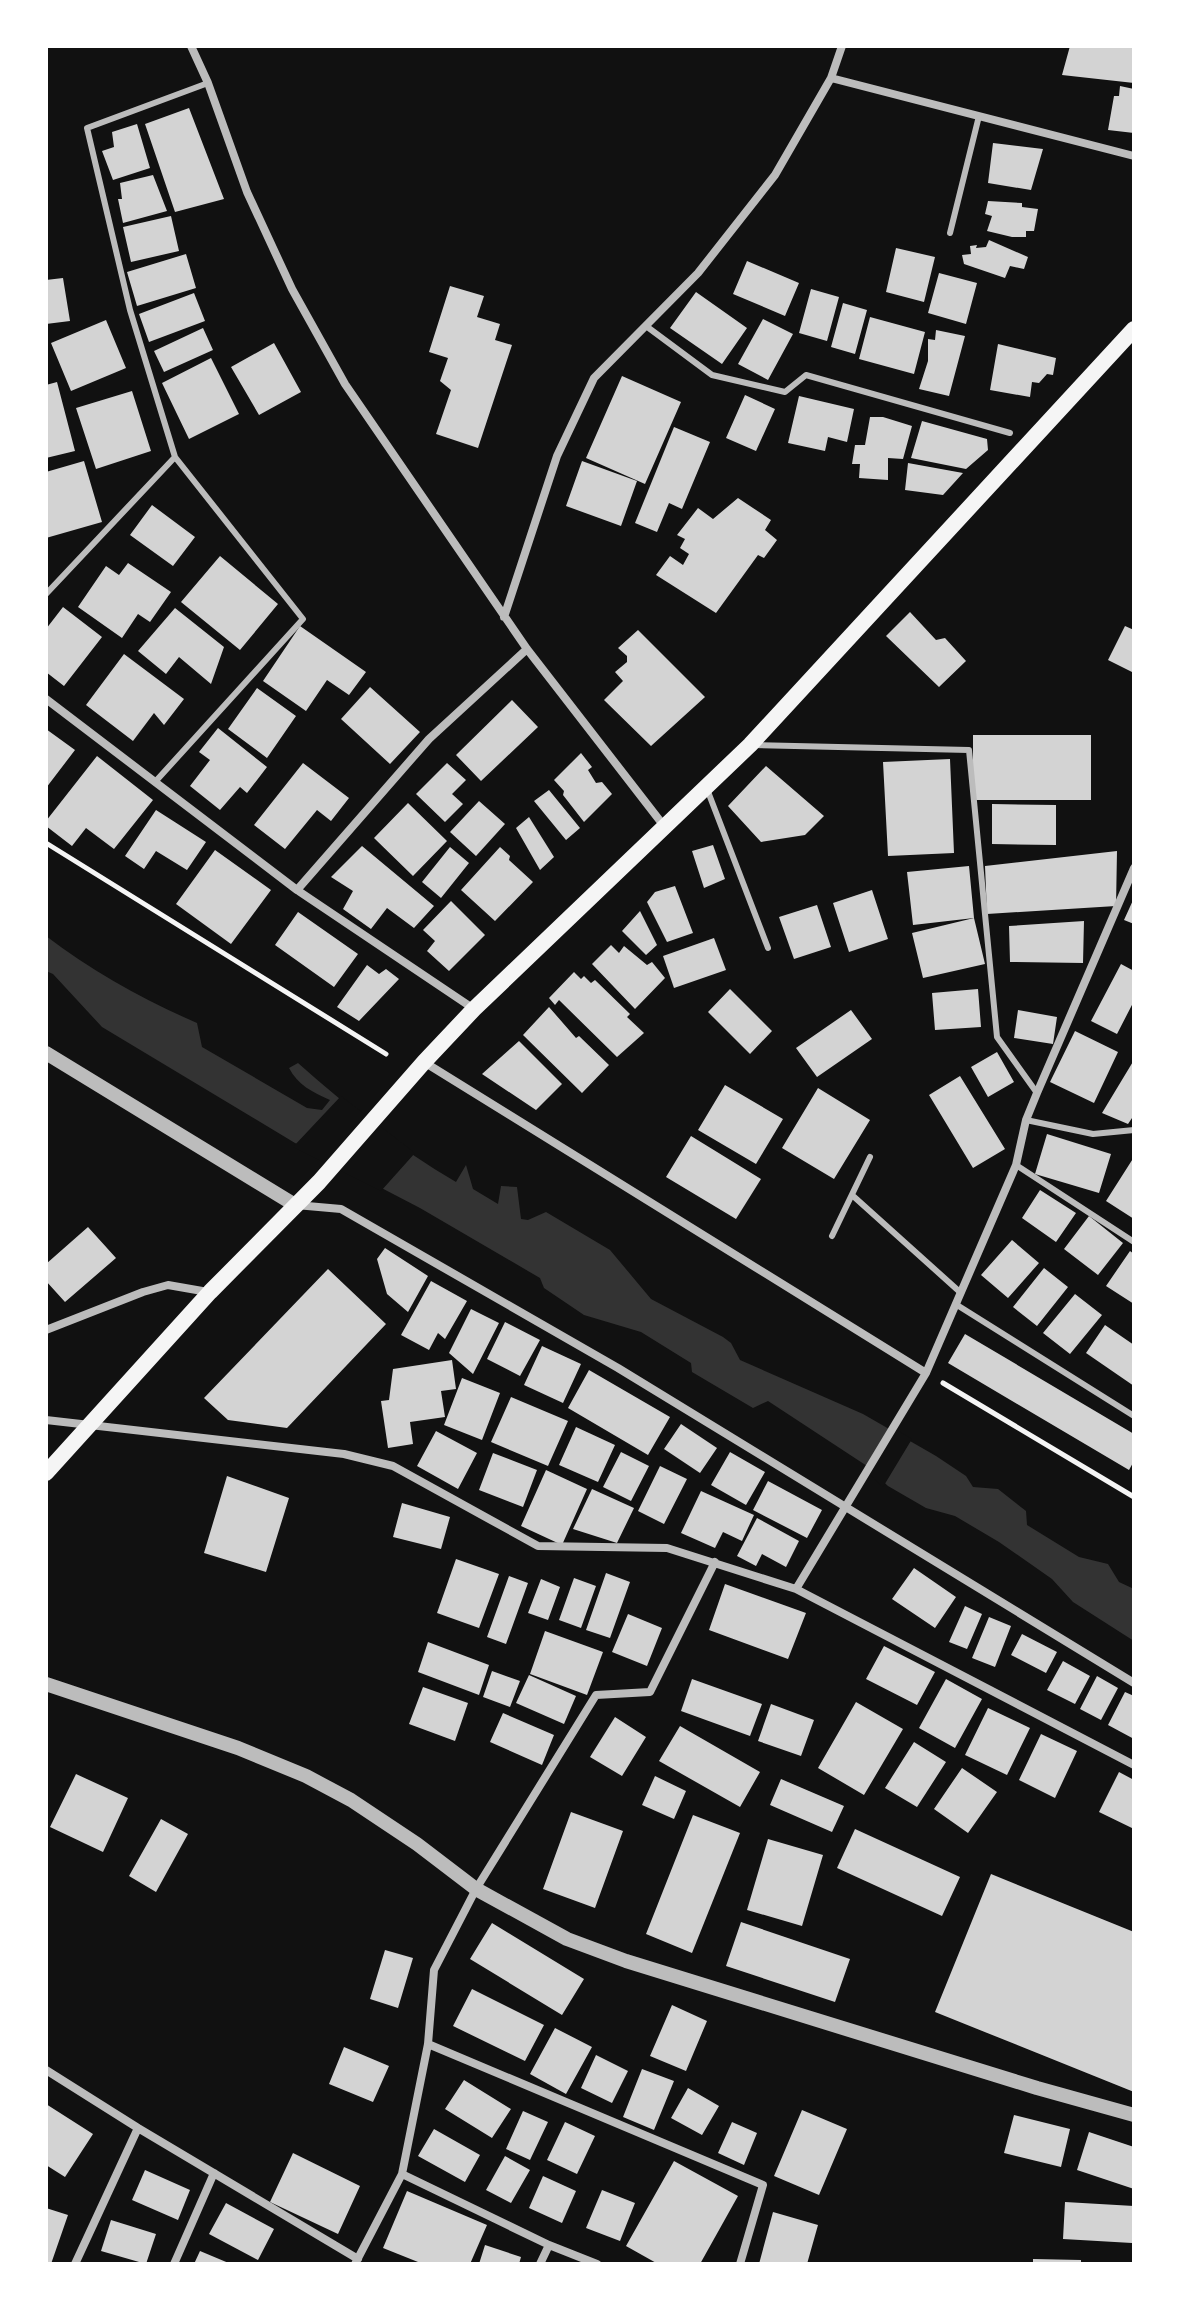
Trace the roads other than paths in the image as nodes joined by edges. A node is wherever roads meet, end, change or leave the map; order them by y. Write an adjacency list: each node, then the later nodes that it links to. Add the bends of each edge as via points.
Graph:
1 (191, 46): 4 (street)
2 (842, 46): 3 (street)
3 (831, 78): 5 (street); 8 (street, via 775,175 698,273)
4 (208, 83): 11 (lane, via 87,128 130,310); 13 (street, via 247,192 292,289 345,384)
5 (979, 116): 6 (street); 7 (lane)
6 (1134, 156)
7 (950, 233)
8 (646, 326): 10 (lane, via 712,375 785,392 806,375); 13 (street, via 594,378 557,456)
9 (1134, 329): 16 (main road)
10 (1010, 433)
11 (175, 457): 12 (lane); 17 (lane, via 303,619)
12 (46, 594)
13 (504, 617): 14 (street)
14 (527, 649): 19 (street); 21 (street, via 429,739)
15 (46, 699): 17 (street)
16 (750, 745): 18 (main road); 26 (lane, via 969,750 997,1037)
17 (155, 782): 21 (street)
18 (707, 789): 19 (main road); 22 (lane)
19 (664, 826): 23 (main road)
20 (1134, 868): 26 (street)
21 (297, 890): 23 (street)
22 (768, 948)
23 (474, 1009): 25 (main road)
24 (46, 1053): 32 (street)
25 (424, 1062): 32 (main road); 39 (street)
26 (1037, 1093): 27 (street)
27 (1026, 1120): 28 (lane, via 1093,1134); 30 (street)
28 (1134, 1130)
29 (870, 1157): 31 (lane)
30 (1016, 1165): 34 (lane); 36 (street)
31 (852, 1195): 33 (lane); 36 (lane)
32 (295, 1205): 35 (main road); 44 (street, via 341,1209 618,1368)
33 (832, 1236)
34 (1134, 1242)
35 (210, 1292): 38 (street, via 168,1285); 42 (main road)
36 (961, 1293): 37 (street)
37 (957, 1305): 39 (street); 40 (lane)
38 (46, 1330)
39 (924, 1376): 44 (street)
40 (1134, 1416)
41 (46, 1420): 42 (street)
42 (88, 1425): 43 (main road); 45 (street, via 344,1454 393,1466 538,1546 667,1548)
43 (46, 1473)
44 (845, 1507): 46 (street); 47 (street)
45 (715, 1562): 46 (street); 50 (street, via 650,1692 596,1695)
46 (796, 1589): 49 (street)
47 (1134, 1683)
48 (46, 1684): 50 (street, via 306,1776 351,1800)
49 (1134, 1765)
50 (476, 1889): 51 (street, via 434,1970); 53 (street, via 567,1939 626,1961)
51 (428, 2044): 56 (street); 63 (street, via 763,2185)
52 (46, 2070): 54 (street)
53 (1134, 2115)
54 (138, 2128): 55 (street); 59 (street)
55 (214, 2173): 58 (street); 60 (street)
56 (402, 2174): 57 (street); 58 (street)
57 (549, 2245): 61 (street); 62 (street)
58 (356, 2262)
59 (75, 2264)
60 (174, 2264)
61 (540, 2264)
62 (597, 2264)
63 (740, 2264)

